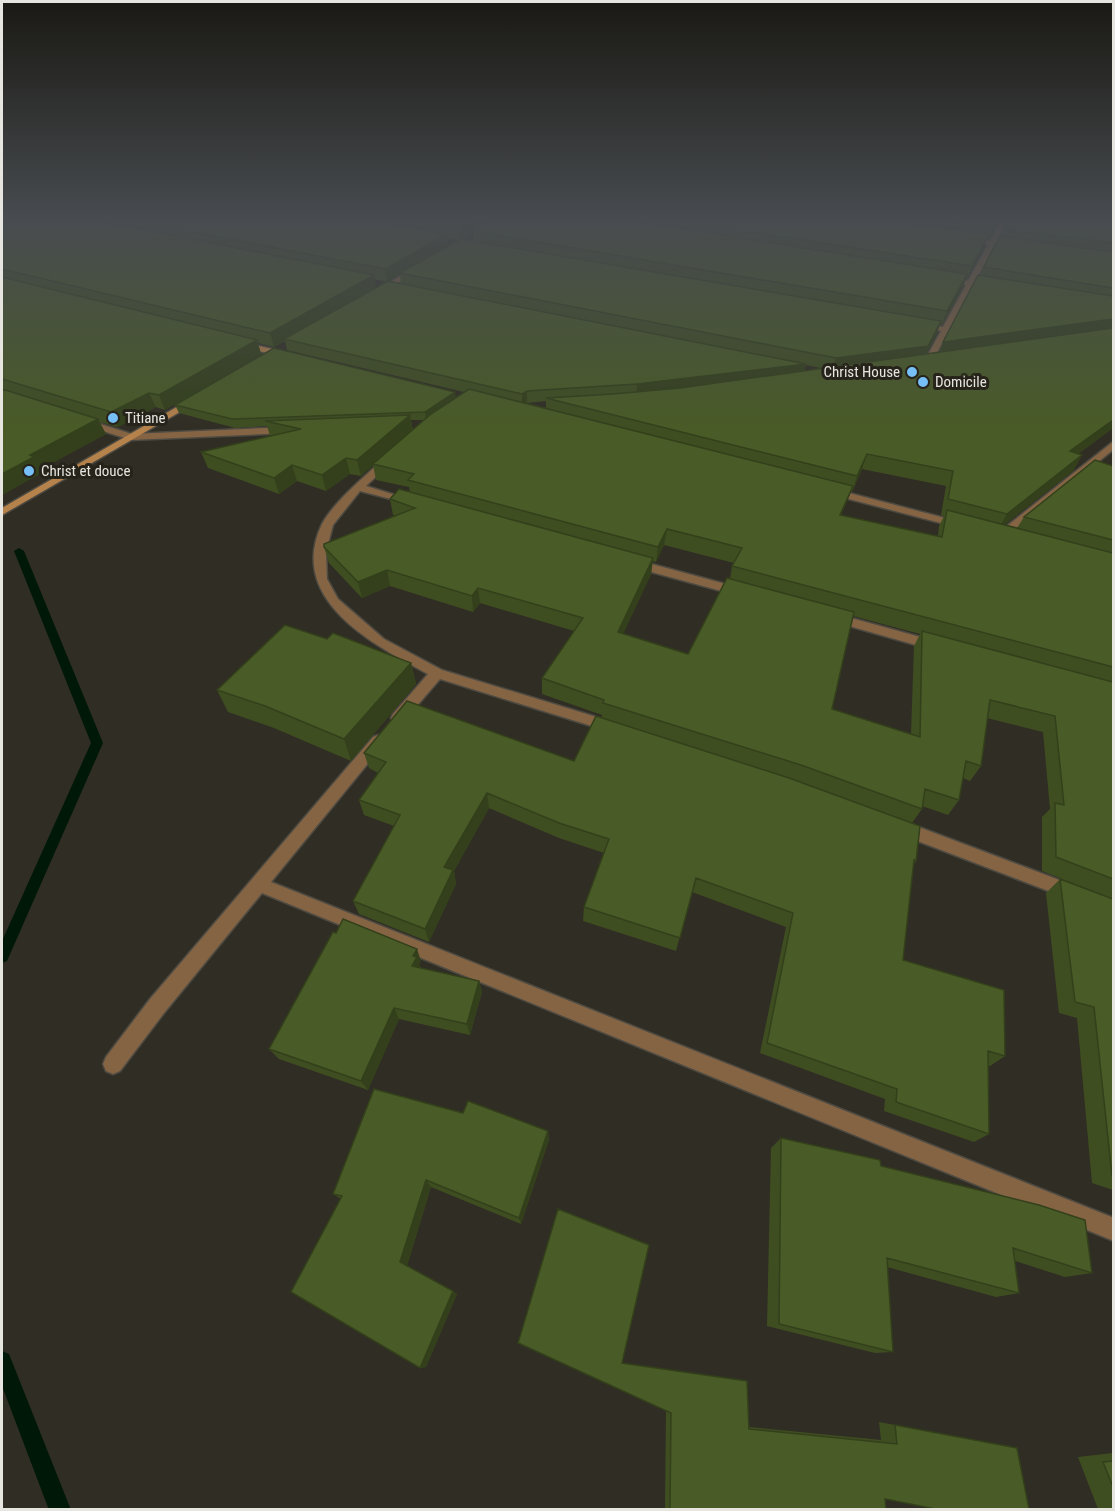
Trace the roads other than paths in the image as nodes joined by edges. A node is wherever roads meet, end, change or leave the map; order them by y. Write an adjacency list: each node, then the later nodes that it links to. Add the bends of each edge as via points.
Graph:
1 (377, 292): 3 (street)
2 (967, 292): 5 (street)
3 (366, 298)
4 (912, 324): 5 (street)
5 (947, 330): 11 (street)
6 (229, 341): 8 (street)
7 (285, 351): 8 (street)
8 (274, 352): 9 (street)
9 (264, 358)
10 (941, 359): 11 (street)
11 (929, 360): 12 (street)
12 (918, 362)
13 (202, 395): 16 (street)
14 (77, 420): 16 (street)
15 (306, 430): 16 (street)
16 (131, 437): 22 (street)
17 (1113, 444): 24 (street, via 1008,537)
18 (403, 448): 19 (street)
19 (358, 487): 21 (street); 29 (street, via 328,524 320,552 321,579 333,601 379,642)
20 (819, 488): 23 (street)
21 (427, 506)
22 (2, 512)
23 (968, 526)
24 (991, 532)
25 (621, 560): 26 (street)
26 (747, 594)
27 (816, 613): 28 (street)
28 (953, 651)
29 (436, 673): 30 (street); 32 (street)
30 (626, 732)
31 (890, 823): 33 (street)
32 (258, 884): 34 (street); 35 (street)
33 (1091, 899)
34 (113, 1064)
35 (1113, 1230)

